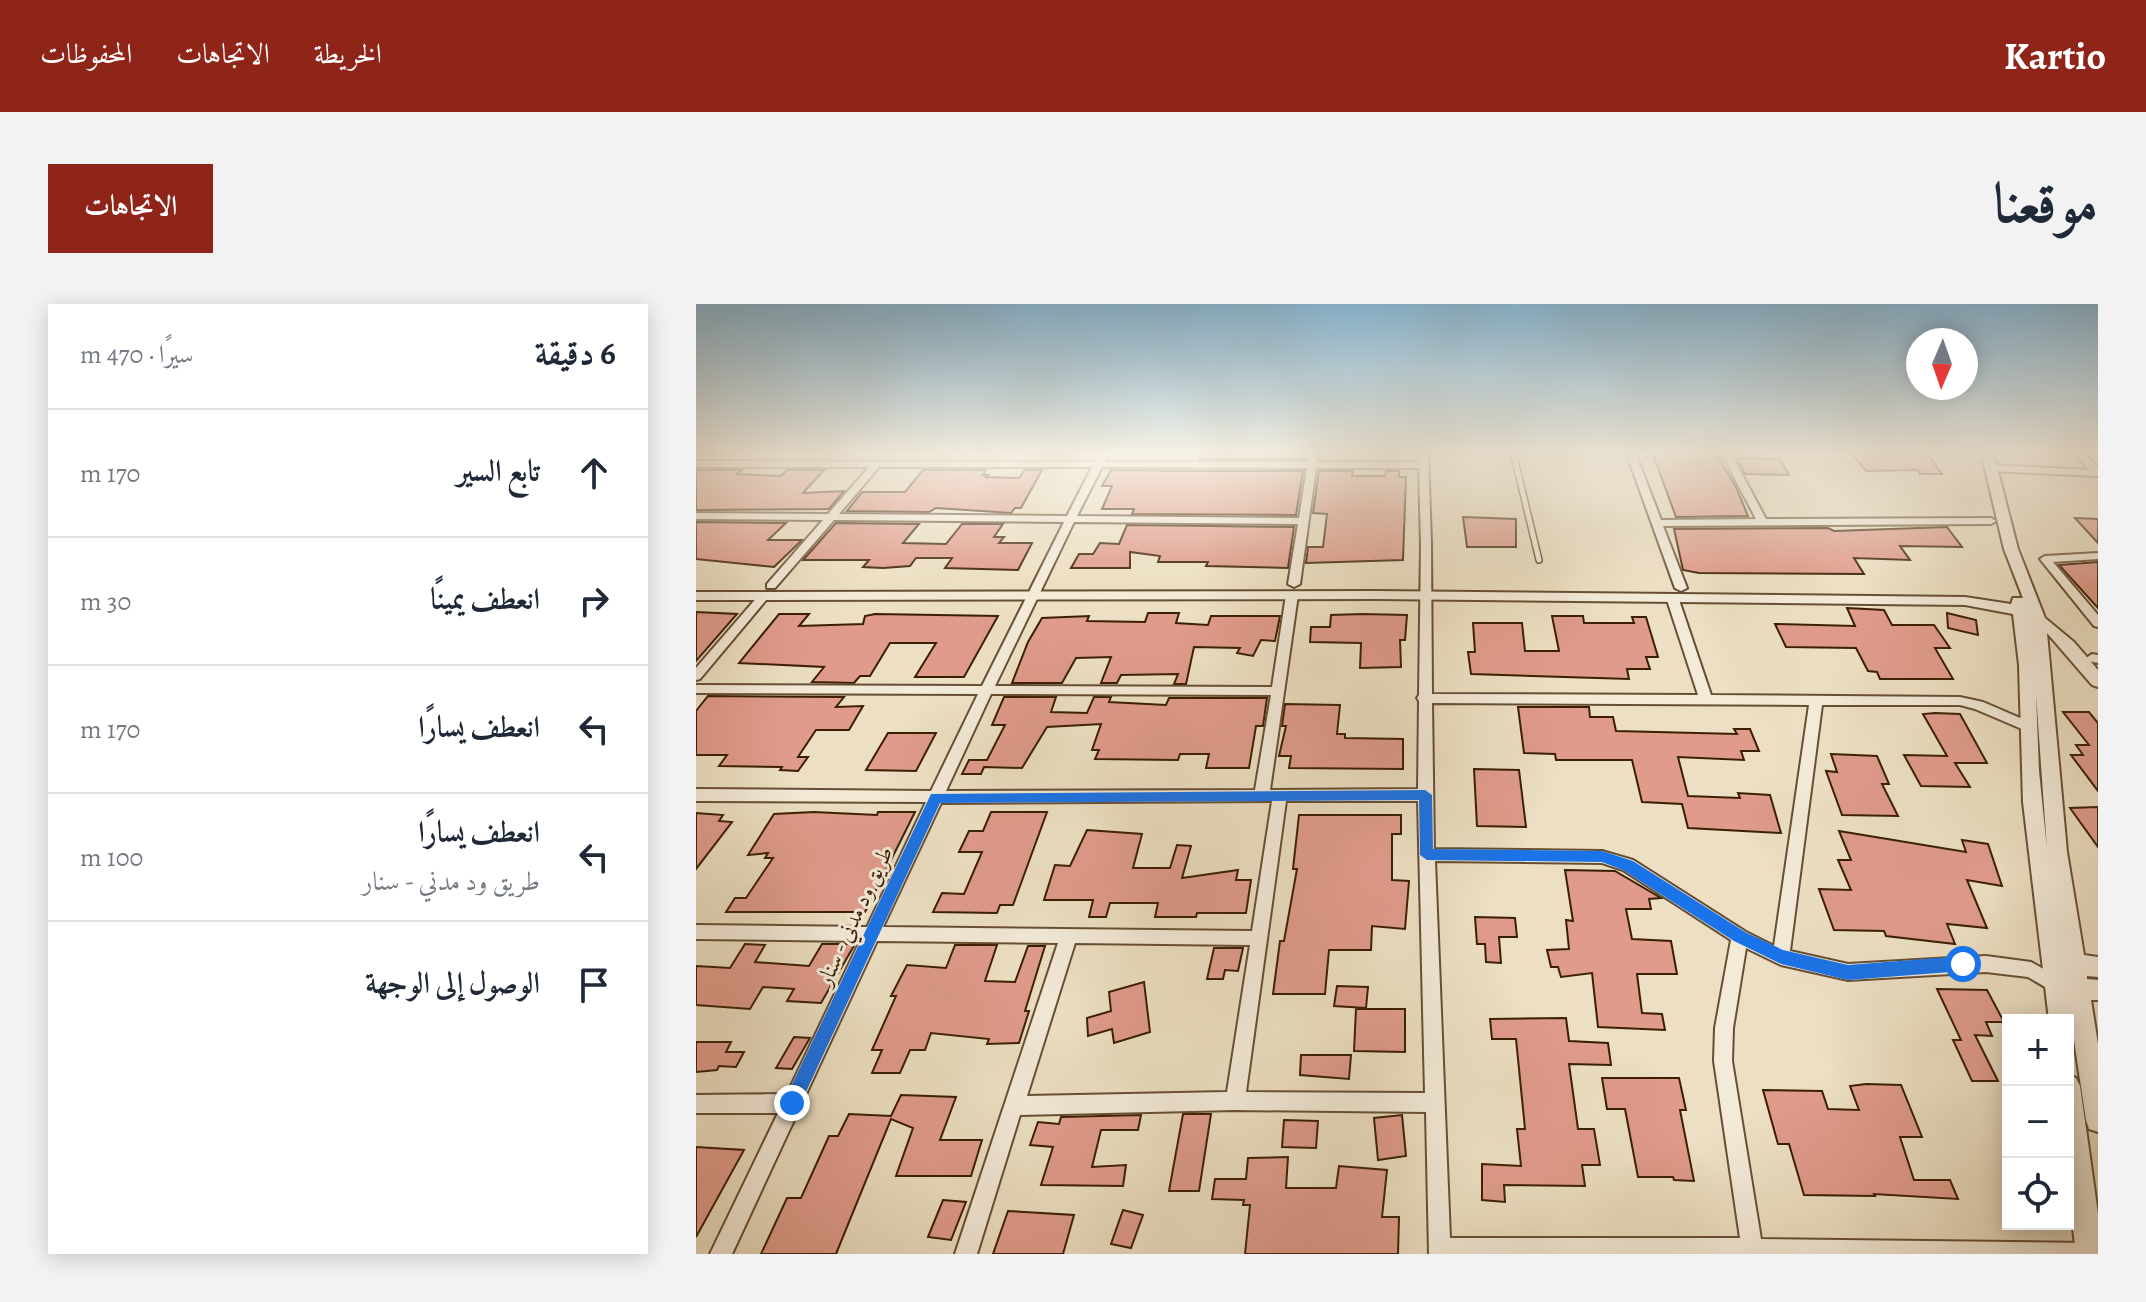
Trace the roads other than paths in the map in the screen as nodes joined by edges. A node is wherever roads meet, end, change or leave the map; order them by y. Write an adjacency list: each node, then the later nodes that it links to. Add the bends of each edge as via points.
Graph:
1 (849, 496): 11 (street)
2 (1083, 496): 12 (street, طريق ود مدني - سنار)
3 (1308, 496): 13 (street)
4 (1423, 496): 21 (street)
5 (1524, 496): 18 (lane)
6 (1647, 496): 16 (street)
7 (1749, 496): 14 (street)
8 (1986, 496): 15 (street)
9 (1998, 496): 26 (street)
10 (696, 516): 11 (street)
11 (831, 518): 12 (street); 22 (street)
12 (1071, 520): 13 (street); 23 (street, طريق ود مدني - سنار)
13 (1304, 521): 20 (street)
14 (1762, 521): 15 (street); 16 (street)
15 (1991, 521): 26 (street)
16 (1658, 523): 24 (street)
17 (2098, 556): 27 (street, via 2045,559)
18 (1539, 560)
19 (696, 586): 22 (street)
20 (1293, 590): 21 (street); 23 (street); 33 (street)
21 (1424, 591): 24 (street); 34 (street)
22 (767, 592): 23 (street); 25 (street); 29 (street)
23 (1032, 592): 31 (street, طريق ود مدني - سنار)
24 (1677, 592): 26 (street, via 1965,601); 35 (street)
25 (696, 596)
26 (2028, 608): 28 (street); 30 (street); 37 (street); 50 (street, via 2057,852)
27 (2098, 623)
28 (2096, 661)
29 (696, 676)
30 (2098, 681)
31 (987, 687): 32 (street); 33 (street); 42 (street, طريق ود مدني - سنار)
32 (696, 689)
33 (1278, 691): 38 (street)
34 (1423, 698): 35 (street); 41 (street)
35 (1706, 699): 36 (street)
36 (1816, 700): 37 (street, via 1960,701); 49 (street)
37 (2029, 727): 50 (street, via 2035,819)
38 (1262, 794): 39 (street); 42 (street)
39 (1280, 794): 41 (street); 48 (street)
40 (696, 795): 42 (street)
41 (1425, 795): 43 (street)
42 (936, 797): 45 (street, طريق ود مدني - سنار)
43 (1427, 855): 47 (street, via 1602,857 1628,865); 57 (street)
44 (696, 932): 45 (street)
45 (871, 935): 46 (street); 56 (street, طريق ود مدني - سنار)
46 (1069, 936): 48 (street); 59 (street)
47 (1740, 937): 49 (street); 62 (street, via 1723,1061)
48 (1257, 938): 55 (street)
49 (1781, 957): 52 (street, via 1848,972 1963,964)
50 (2064, 963): 51 (street); 52 (street); 53 (street)
51 (2098, 967)
52 (2031, 970): 53 (street)
53 (2078, 988): 54 (street); 60 (street)
54 (2063, 1014)
55 (1235, 1101): 57 (street); 59 (street)
56 (792, 1103): 58 (street); 64 (street, طريق ود مدني - سنار)
57 (1435, 1103): 63 (street)
58 (696, 1104)
59 (1014, 1106): 65 (street)
60 (2098, 1120)
61 (2074, 1132): 66 (street)
62 (1752, 1249): 63 (street); 66 (street)
63 (1440, 1252)
64 (721, 1254)
65 (966, 1254)
66 (2090, 1254)

